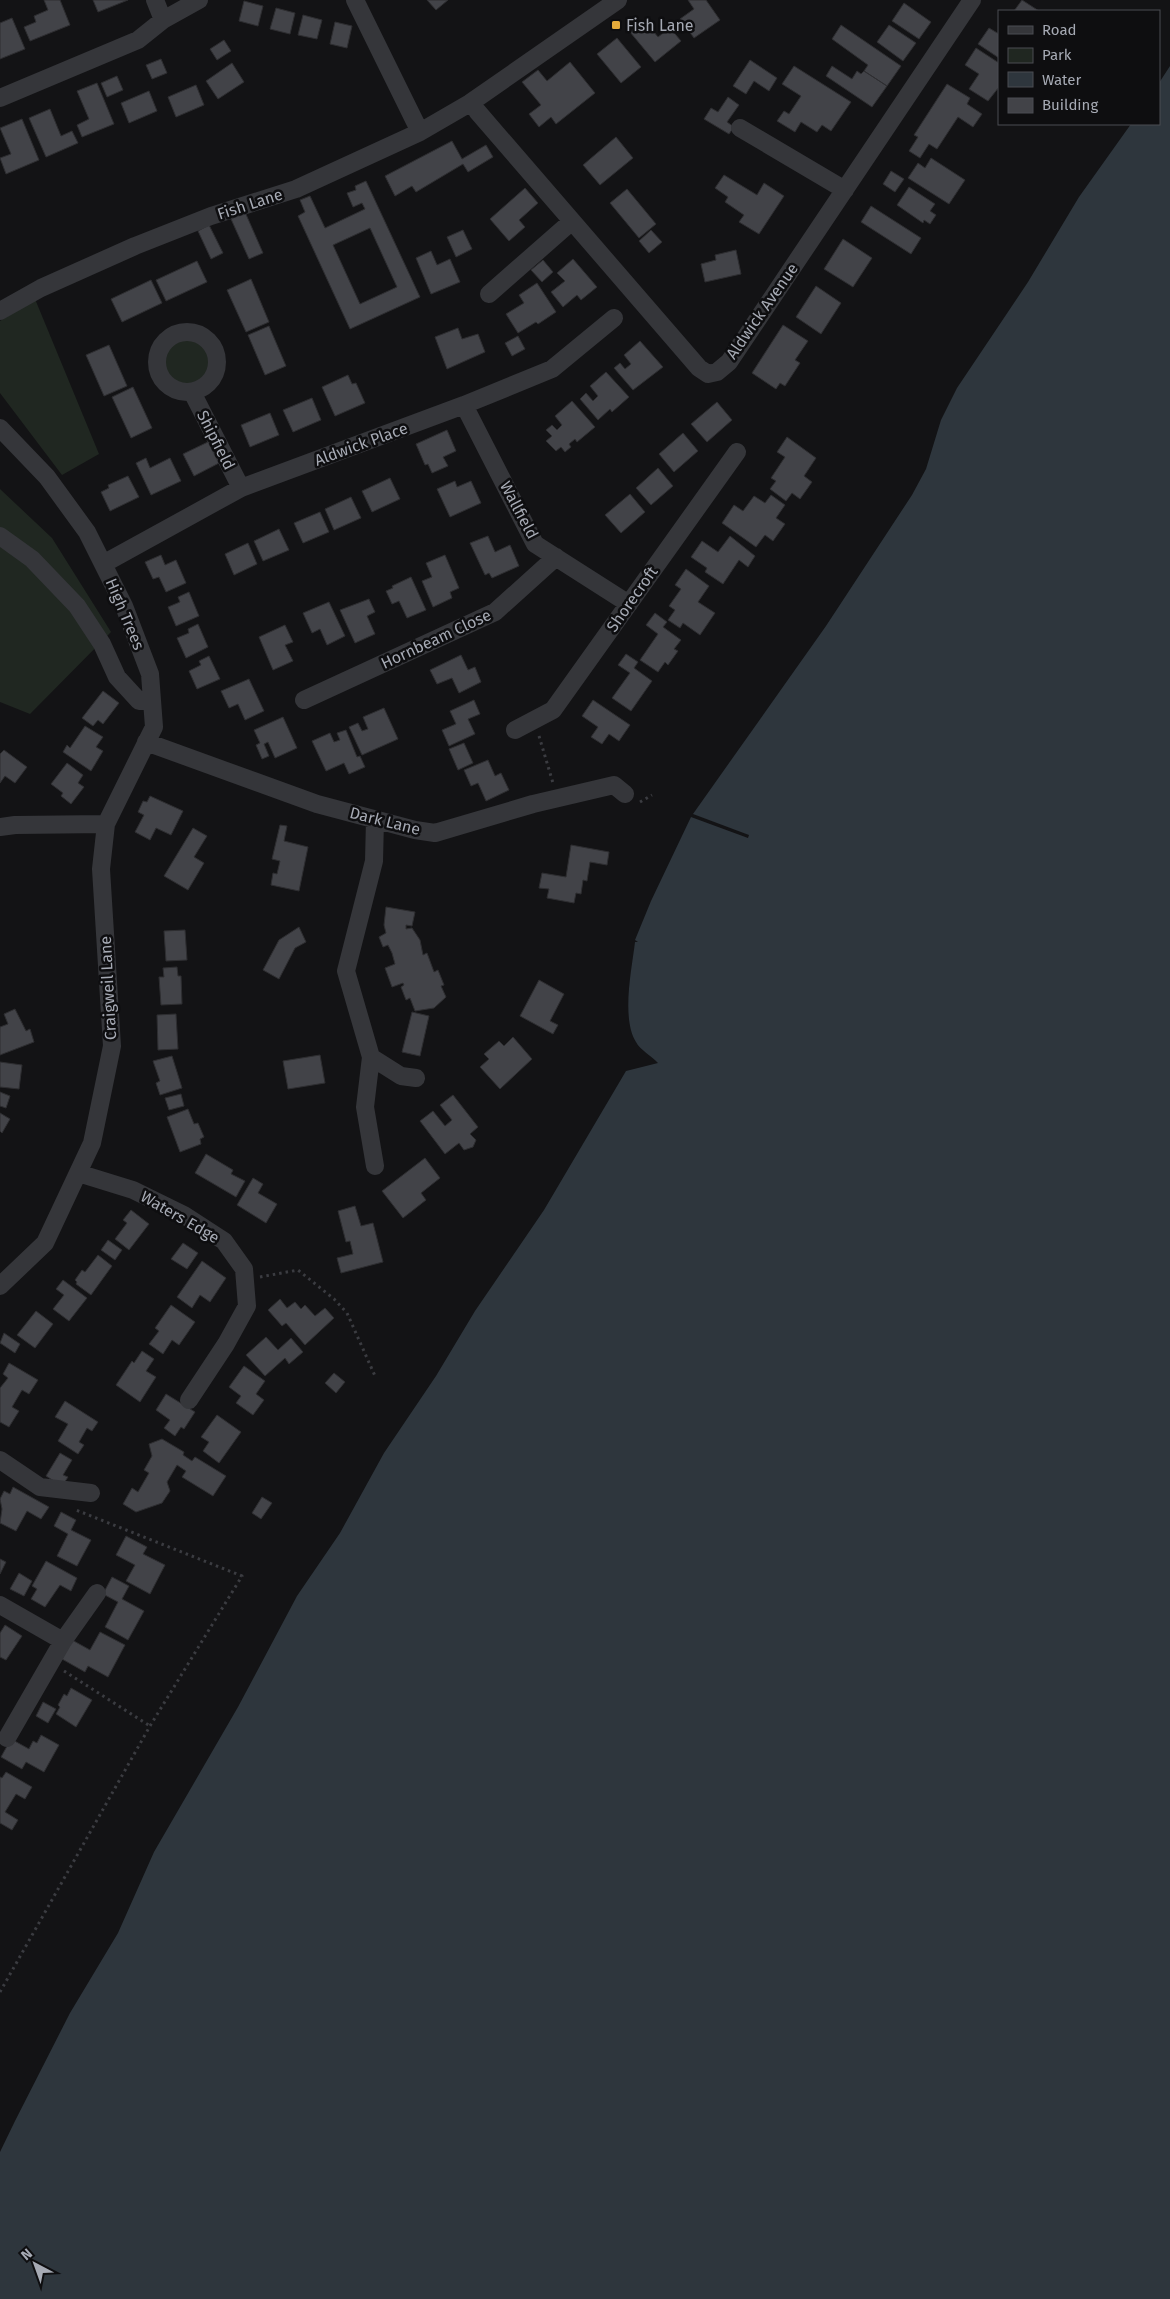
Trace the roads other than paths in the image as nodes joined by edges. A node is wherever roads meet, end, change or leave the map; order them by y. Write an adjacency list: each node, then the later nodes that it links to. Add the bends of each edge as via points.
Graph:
1 (155, 0): 6 (street)
2 (199, 0): 6 (street)
3 (355, 0): 10 (street)
4 (618, 0): 10 (street, Fish Lane, via 470,103)
5 (972, 0): 11 (street, Aldwick Avenue)
6 (163, 20): 7 (street, via 138,40)
7 (0, 98)
8 (477, 111): 12 (street, Aldwick Avenue)
9 (740, 128): 11 (street)
10 (420, 132): 14 (street, Fish Lane, via 296,189 210,216 135,246 41,288)
11 (845, 190): 12 (street, Aldwick Avenue, via 728,362 717,372 708,374 699,368)
12 (571, 222): 13 (street)
13 (489, 294)
14 (0, 311)
15 (614, 318): 17 (street, Aldwick Place, via 552,369)
16 (192, 392): 20 (street, Shipfield)
17 (464, 406): 20 (street, Aldwick Place); 22 (street, Wallfield, via 535,544)
18 (0, 428): 23 (street, High Trees, via 48,477 87,532)
19 (736, 452): 24 (street, Shorecroft)
20 (240, 488): 23 (street, Aldwick Place)
21 (0, 536): 26 (street, via 32,559 77,606 102,644 117,677 134,696 139,701)
22 (556, 557): 24 (street, Wallfield); 25 (street, Hornbeam Close, via 495,612)
23 (103, 564): 26 (street, High Trees, via 124,606 150,674)
24 (629, 604): 27 (street, Shorecroft, via 553,710)
25 (304, 700)
26 (152, 701): 28 (street, High Trees, via 154,726)
27 (514, 730)
28 (146, 742): 30 (street, Dark Lane, via 318,804); 31 (street, High Trees)
29 (625, 794): 30 (street, Dark Lane, via 614,785 435,833)
30 (375, 820): 33 (street, via 374,861 346,970)
31 (106, 824): 32 (street); 36 (street, Craigweil Lane, via 101,869 112,1046 92,1143)
32 (0, 828)
33 (371, 1057): 34 (street, via 401,1076); 35 (street, via 365,1107)
34 (416, 1078)
35 (375, 1166)
36 (78, 1173): 37 (street, Craigweil Lane, via 45,1243); 38 (street, Waters Edge, via 133,1190 184,1215 224,1241 244,1269 247,1306)
37 (0, 1286)
38 (189, 1400)
39 (0, 1460): 40 (street, via 40,1487)
40 (91, 1493)
41 (97, 1594): 43 (street)
42 (0, 1605): 43 (street)
43 (63, 1641): 44 (street)
44 (7, 1738)

